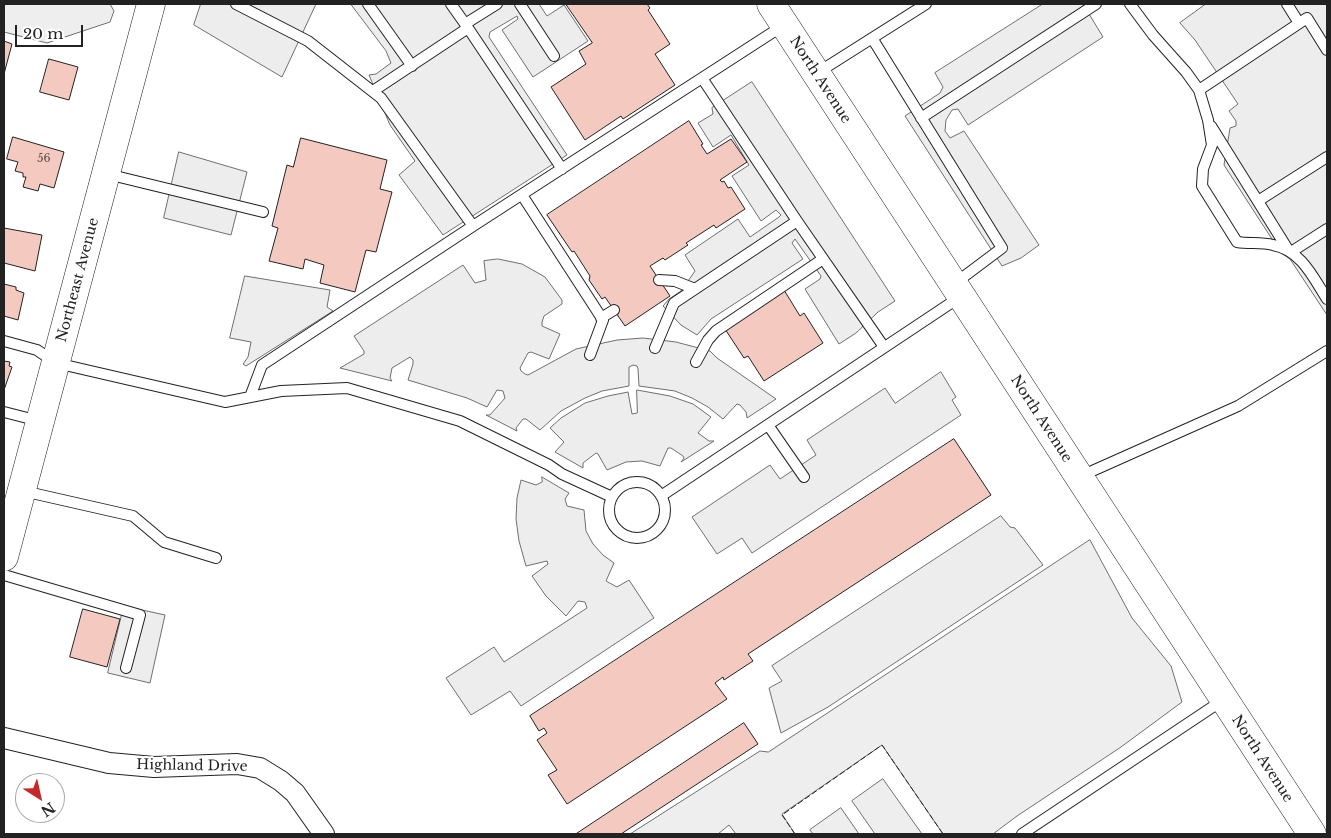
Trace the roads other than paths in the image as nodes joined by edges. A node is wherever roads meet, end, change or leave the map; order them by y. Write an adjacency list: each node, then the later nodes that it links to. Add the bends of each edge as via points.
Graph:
1 (151, 4): 26 (main road, Northeast Avenue)
2 (236, 4): 21 (lane, via 308,41)
3 (368, 4): 17 (lane)
4 (451, 4): 13 (lane)
5 (497, 4): 13 (lane)
6 (520, 4): 16 (lane)
7 (926, 4): 14 (lane)
8 (1096, 4): 22 (lane)
9 (1130, 4): 20 (lane)
10 (1287, 4): 12 (lane)
11 (778, 14): 18 (main road, North Avenue); 19 (lane)
12 (1299, 23): 15 (lane, via 1306,18); 20 (lane)
13 (467, 26): 17 (lane); 25 (lane)
14 (872, 38): 18 (lane); 22 (lane)
15 (1327, 50)
16 (554, 56)
17 (412, 66): 21 (lane)
18 (816, 74): 37 (main road, North Avenue)
19 (702, 78): 25 (lane); 30 (lane)
20 (1199, 90): 23 (lane)
21 (372, 91): 31 (lane, via 381,98)
22 (921, 118): 37 (lane, via 1002,248)
23 (1208, 120): 28 (lane); 33 (lane, via 1212,145 1203,169 1202,186 1237,242 1271,244)
24 (1327, 157): 28 (lane)
25 (562, 169): 27 (lane)
26 (106, 174): 29 (lane); 47 (main road, Northeast Avenue)
27 (522, 195): 31 (lane); 40 (lane)
28 (1258, 201): 33 (lane)
29 (263, 212)
30 (797, 221): 34 (lane); 36 (lane)
31 (473, 226): 48 (lane, via 262,365)
32 (1327, 229): 33 (lane)
33 (1289, 250): 38 (lane, via 1300,259)
34 (823, 259): 42 (lane); 46 (lane, via 716,331)
35 (659, 280): 36 (lane, via 675,281)
36 (695, 290): 43 (lane, via 674,303)
37 (957, 291): 42 (lane); 53 (main road, North Avenue)
38 (1327, 299)
39 (614, 310): 40 (lane)
40 (601, 318): 45 (lane)
41 (4, 341): 47 (lane, via 37,350)
42 (884, 347): 51 (lane)
43 (655, 348)
44 (1327, 351): 53 (lane, via 1238,406)
45 (590, 355)
46 (696, 362)
47 (56, 363): 48 (lane, via 225,402); 50 (main road, Northeast Avenue)
48 (250, 397): 56 (lane, via 281,391 347,388 460,420)
49 (4, 412): 50 (lane)
50 (40, 421): 54 (main road, Northeast Avenue)
51 (768, 425): 52 (lane); 55 (lane)
52 (804, 477)
53 (1078, 477): 61 (main road, North Avenue)
54 (22, 490): 57 (main road, Northeast Avenue); 58 (lane, via 133,516 164,542)
55 (661, 496): 56 (lane, via 652,487 635,482 618,489); 56 (lane, via 665,510 660,527 653,534 634,539 625,537 611,524 608,514)
56 (612, 497)
57 (4, 557)
58 (216, 558)
59 (4, 575): 60 (lane, via 140,615)
60 (126, 668)
61 (1223, 700): 64 (lane); 65 (main road, North Avenue)
62 (4, 738): 63 (street, Highland Drive, via 109,763 154,767 237,764 260,768 295,793)
63 (324, 834)
64 (1022, 834)
65 (1312, 834)

